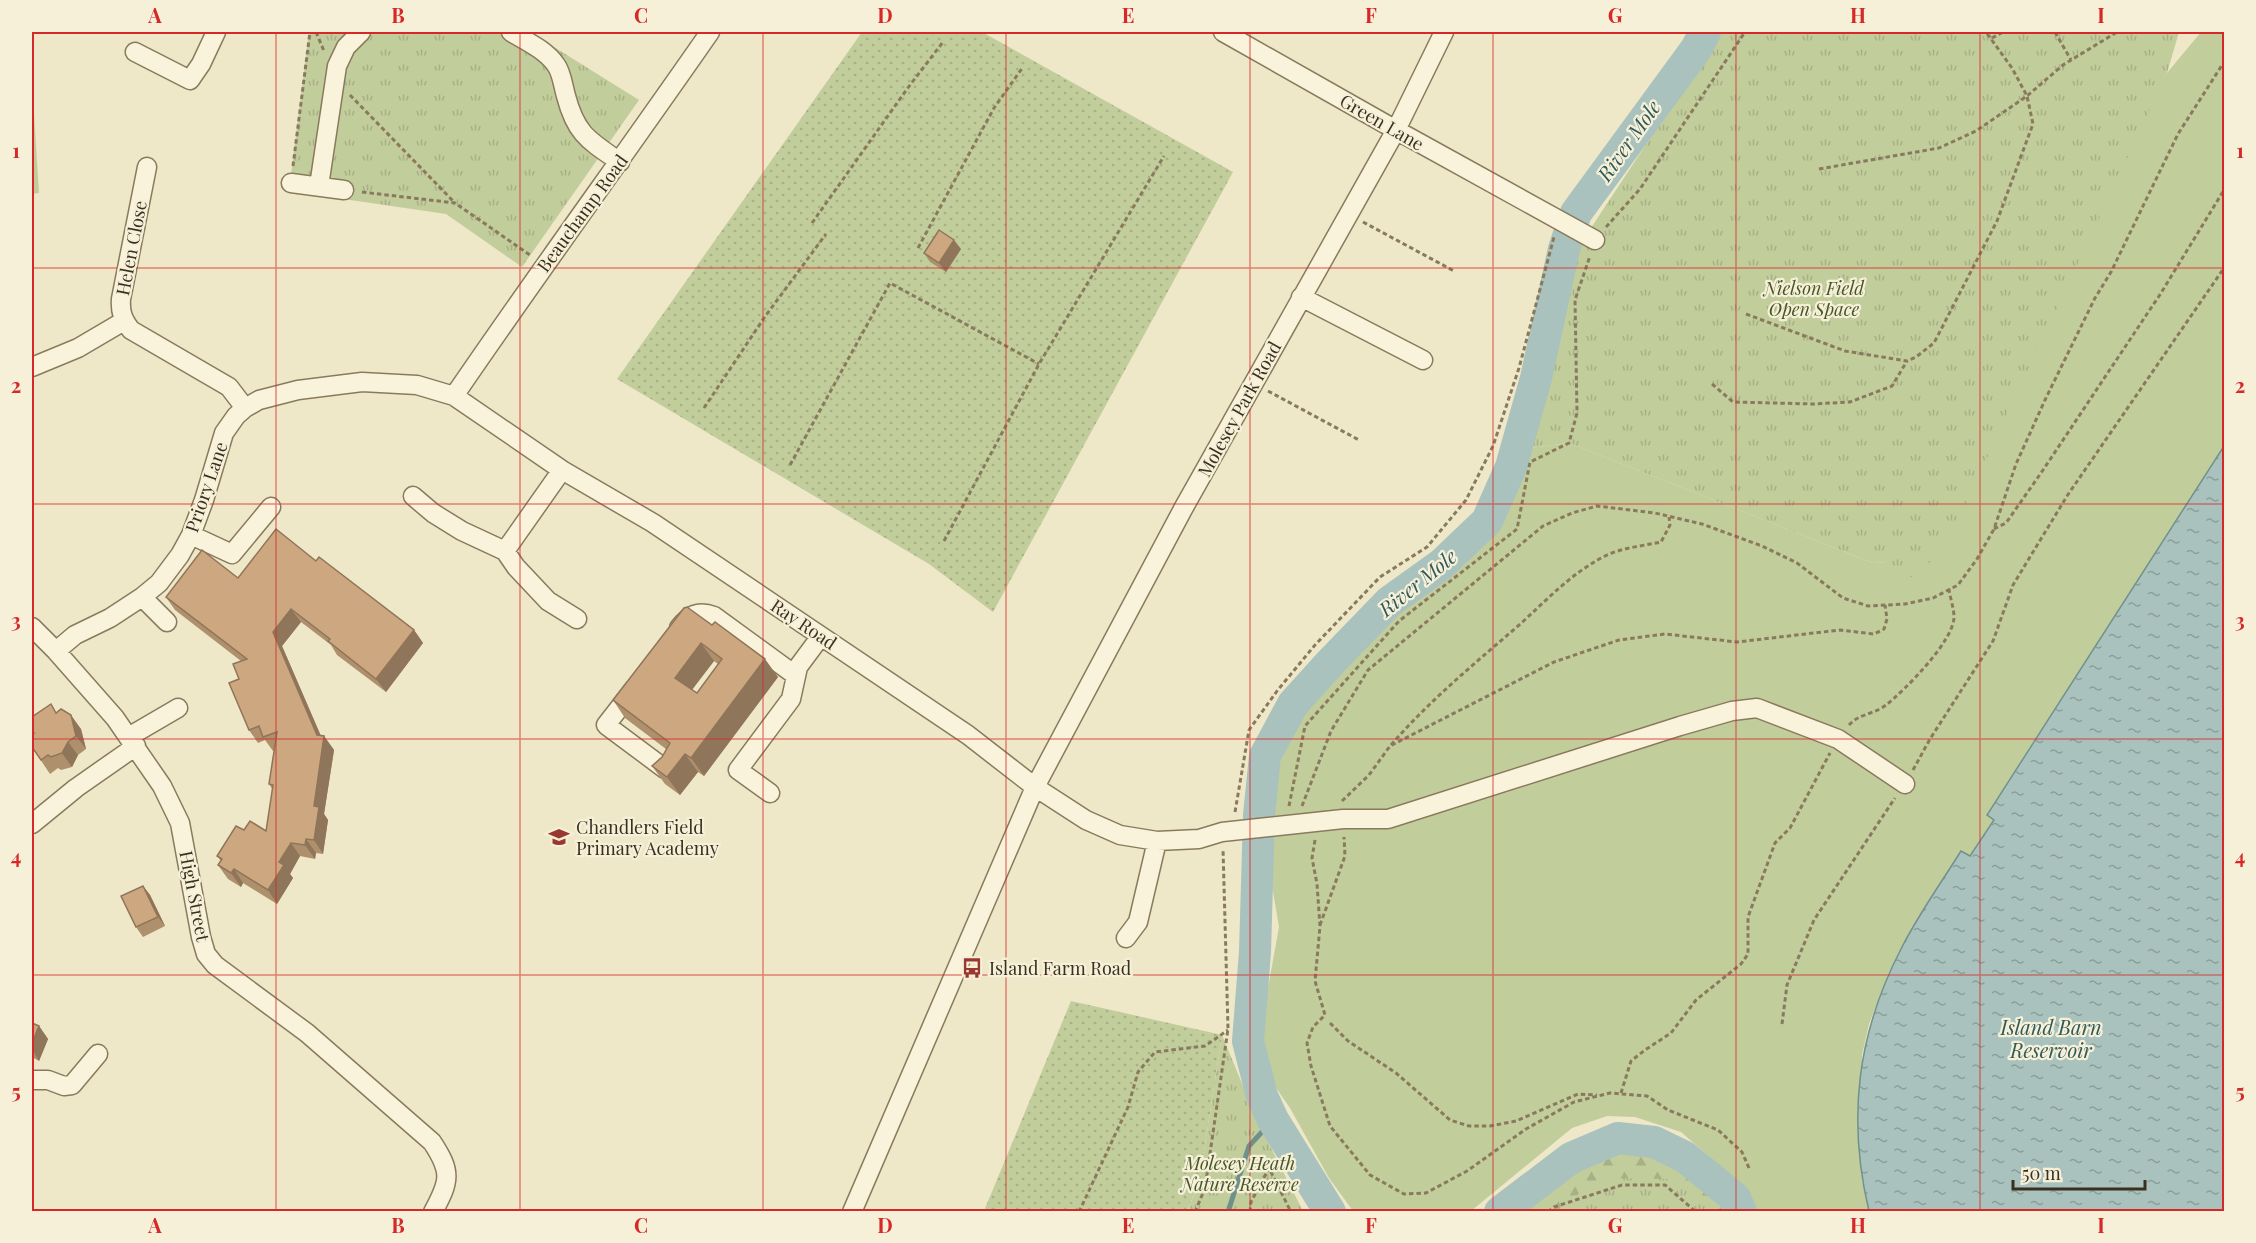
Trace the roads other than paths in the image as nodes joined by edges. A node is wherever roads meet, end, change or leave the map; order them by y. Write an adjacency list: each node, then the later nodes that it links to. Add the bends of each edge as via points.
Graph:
1 (216, 32): 7 (street, via 190,80)
2 (361, 32): 12 (street, via 346,47 337,66)
3 (511, 32): 9 (street, via 558,67 578,129)
4 (710, 32): 9 (street, Beauchamp Road)
5 (1223, 32): 8 (street, Green Lane)
6 (1444, 32): 8 (street, Molesey Park Road)
7 (135, 52)
8 (1396, 130): 14 (street, Green Lane); 15 (street, Molesey Park Road)
9 (620, 162): 19 (street, Beauchamp Road)
10 (147, 167): 16 (street, Helen Close, via 121,299)
11 (291, 183): 12 (street)
12 (319, 186): 13 (street)
13 (344, 190)
14 (1591, 237)
15 (1301, 297): 17 (street); 39 (street, Molesey Park Road)
16 (124, 321): 18 (street, via 78,348); 20 (street, Helen Close, via 131,330 229,387)
17 (1423, 360)
18 (32, 367)
19 (454, 396): 20 (street, Priory Lane, via 417,385 362,382 298,390 259,400); 21 (street, Ray Road)
20 (245, 408): 24 (street, Priory Lane, via 224,433)
21 (562, 470): 25 (street); 30 (street, Ray Road, via 653,523)
22 (413, 496): 25 (street, via 462,531)
23 (271, 507): 24 (street, via 232,554)
24 (190, 534): 26 (street, Priory Lane, via 159,583)
25 (505, 551): 27 (street, via 548,601)
26 (142, 597): 28 (street); 32 (street, Priory Lane, via 75,635)
27 (577, 619)
28 (167, 622)
29 (32, 627): 32 (street, High Street)
30 (821, 636): 34 (street); 39 (street, Ray Road, via 968,735)
31 (668, 643): 34 (street, via 690,616 707,613)
32 (56, 651): 36 (street, High Street)
33 (647, 670): 37 (street, via 606,725)
34 (795, 675): 40 (street, via 791,699 738,770)
35 (178, 708): 36 (street)
36 (133, 741): 41 (street); 46 (street, High Street, via 180,823 206,954 215,965 307,1033 432,1142 443,1159 448,1178)
37 (665, 769)
38 (1905, 784): 42 (street, Ray Road, via 1838,739 1757,708 1732,711 1388,819 1343,810 1316,822)
39 (1035, 787): 42 (street, Ray Road, via 1086,820 1120,835); 47 (street)
40 (770, 793)
41 (32, 824)
42 (1157, 841): 43 (street, via 1138,922)
43 (1126, 938)
44 (98, 1054): 45 (street, via 72,1085)
45 (32, 1080)
46 (434, 1212)
47 (852, 1212)

